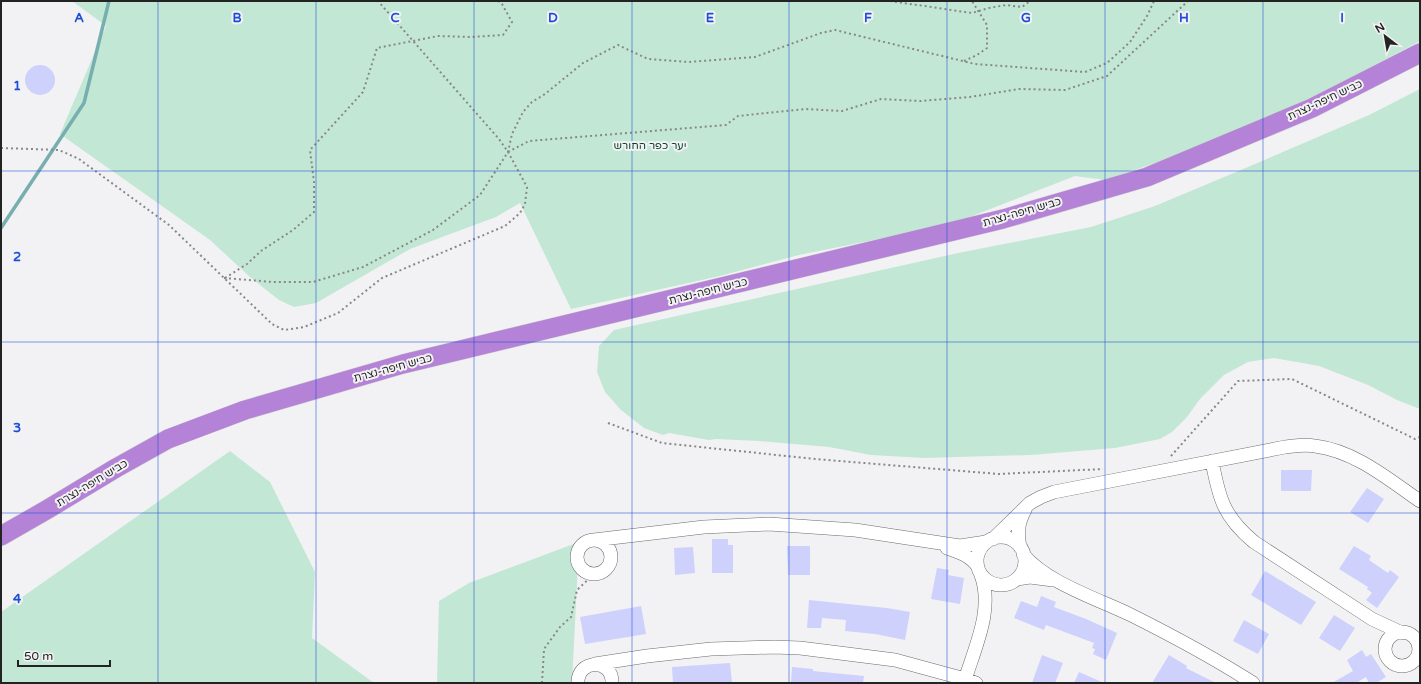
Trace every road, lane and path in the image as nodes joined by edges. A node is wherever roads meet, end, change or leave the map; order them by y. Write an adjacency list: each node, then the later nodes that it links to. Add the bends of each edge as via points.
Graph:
1 (378, 1): 9 (path)
2 (498, 1): 9 (path, via 512,22 503,35 438,36)
3 (890, 1): 8 (path, via 972,13)
4 (972, 1): 8 (path)
5 (1030, 1): 8 (path, via 1022,7 1006,5)
6 (1154, 1): 11 (path, via 1130,42 1107,63 1085,72)
7 (1188, 1): 13 (path, via 1107,76 1065,90 1019,89 970,97 920,101 881,99 842,111 805,109 738,116 726,126 529,141)
8 (978, 11): 11 (path, via 986,25 987,48)
9 (413, 41): 13 (path); 14 (path, via 377,48 363,92 310,150 314,212 247,264)
10 (1420, 53): 23 (highway, כביש חיפה-נצרת, via 1312,108 1147,177 1003,219 403,364 245,410 168,439)
11 (962, 61): 13 (path, via 835,30 755,57 689,62 648,59 618,45 583,63 532,102 523,112 512,134)
12 (1, 148): 14 (path, via 59,150 79,159 169,225)
13 (508, 152): 14 (path, via 480,195 433,230 363,267 313,282); 14 (path, via 527,187 525,204 520,213 505,226 382,278 338,313 304,327 284,330 272,324)
14 (224, 278)
15 (608, 423): 19 (path, via 662,443 815,459 999,474)
16 (1420, 436): 17 (path, via 1415,439 1292,379 1238,381)
17 (1168, 460)
18 (1212, 461): 20 (street, via 1054,492); 21 (street, via 1285,447 1316,446 1353,458); 34 (street, via 1222,504 1243,533)
19 (1109, 468)
20 (1035, 500): 25 (street); 27 (street, via 1025,510 1018,528)
21 (1420, 501)
22 (637, 534): 24 (street); 26 (street, via 704,526 769,524 855,530); 28 (street, via 619,543)
23 (1, 536)
24 (594, 540): 28 (street, via 604,543); 30 (street, via 584,543 577,555 582,568)
25 (990, 540): 26 (street, via 960,546); 27 (street, via 1005,537); 29 (street, via 979,551 977,559)
26 (928, 542): 29 (street, via 969,557)
27 (1022, 550): 31 (street, via 1024,566 1021,573); 32 (street, via 1035,566)
28 (611, 555): 30 (street, via 606,568)
29 (980, 571): 31 (street, via 994,584); 33 (street, via 986,593)
30 (594, 574): 41 (path, via 577,590 571,617 544,649)
31 (1011, 581): 32 (street, via 1030,577); 33 (street, via 1000,591)
32 (1058, 581): 43 (street, via 1169,634)
33 (984, 619): 40 (street)
34 (1372, 619): 35 (street); 36 (street)
35 (1402, 632): 36 (street, via 1393,635); 36 (street, via 1412,635 1418,643 1419,653 1414,661 1407,666 1393,664 1387,657)
36 (1386, 645)
37 (640, 657): 38 (street); 39 (street, via 624,663 617,669); 40 (street, via 711,649 800,648 895,660)
38 (595, 664): 39 (street, via 605,667); 42 (street, via 582,670)
39 (612, 681)
40 (968, 682)
41 (542, 683)
42 (578, 683)
43 (1253, 683)

